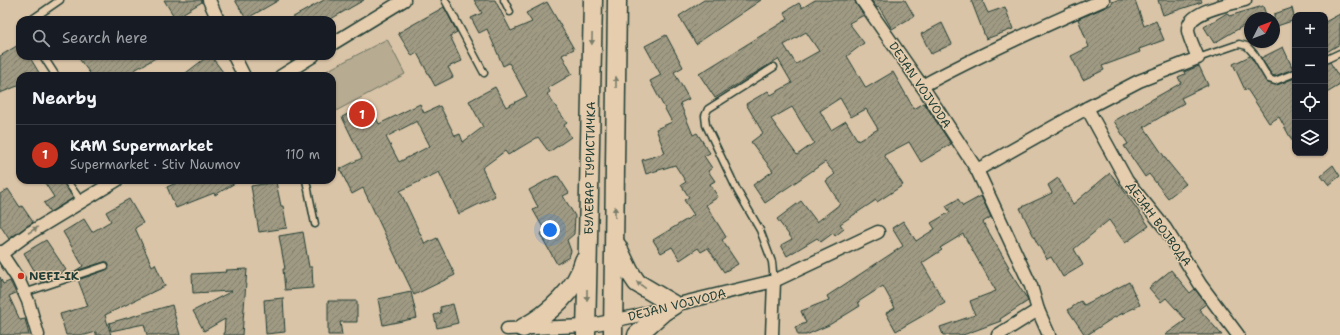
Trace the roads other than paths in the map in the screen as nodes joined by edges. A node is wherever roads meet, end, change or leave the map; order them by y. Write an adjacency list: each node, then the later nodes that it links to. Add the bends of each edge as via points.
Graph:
1 (60, 0): 12 (lane)
2 (209, 0): 13 (street)
3 (404, 0): 14 (street)
4 (445, 0): 25 (lane)
5 (504, 0): 11 (lane)
6 (593, 0): 36 (main road, БУЛЕВАР ТУРИСТИЧКА, one-way to 36)
7 (617, 0): 37 (main road, БУЛЕВАР ТУРИСТИЧКА, one-way to 7)
8 (862, 0): 27 (street, DEJAN VOJVODA)
9 (1103, 0): 27 (street, via 1027,33)
10 (1245, 0): 16 (street, via 1197,14 1190,21 1188,31)
11 (510, 12)
12 (37, 16)
13 (216, 16)
14 (336, 42)
15 (1340, 53): 17 (lane)
16 (1198, 58): 26 (lane, via 1240,44 1247,46 1254,54 1269,79 1275,81); 28 (street, via 1139,80)
17 (1328, 59)
18 (46, 60): 22 (lane)
19 (236, 60): 23 (street)
20 (306, 60): 24 (street)
21 (774, 67): 40 (lane, via 708,109 705,116 706,125 737,190 760,230 772,262)
22 (53, 72)
23 (242, 72)
24 (287, 72)
25 (484, 73)
26 (1292, 74)
27 (922, 86): 29 (street, DEJAN VOJVODA)
28 (1087, 108): 29 (street); 52 (street, ДЕЈАН ВОЈВОДА, via 1127,181 1165,228 1200,284)
29 (977, 170): 43 (street, DEJAN VOJVODA, via 1031,286)
30 (69, 184): 33 (lane)
31 (110, 184): 33 (street)
32 (307, 184): 34 (lane)
33 (81, 201): 38 (street, one-way to 33)
34 (315, 224)
35 (878, 232): 40 (street, DEJAN VOJVODA)
36 (588, 242): 45 (main road, via 581,271 571,288); 46 (main road, БУЛЕВАР ТУРИСТИЧКА, one-way to 46)
37 (615, 242): 42 (main road, one-way to 37, via 637,283); 44 (main road, БУЛЕВАР ТУРИСТИЧКА)
38 (1, 253): 41 (street)
39 (105, 266): 41 (lane)
40 (774, 281): 42 (street, DEJAN VOJVODA); 49 (street)
41 (24, 293): 47 (street)
42 (674, 305): 44 (street, DEJAN VOJVODA); 48 (main road)
43 (1038, 310): 50 (street); 51 (street, DEJAN VOJVODA)
44 (613, 328): 46 (street, DEJAN VOJVODA)
45 (523, 331): 46 (street, DEJAN VOJVODA)
46 (586, 331)
47 (38, 335)
48 (637, 335)
49 (772, 335)
50 (998, 335)
51 (1049, 335)
52 (1238, 335)

